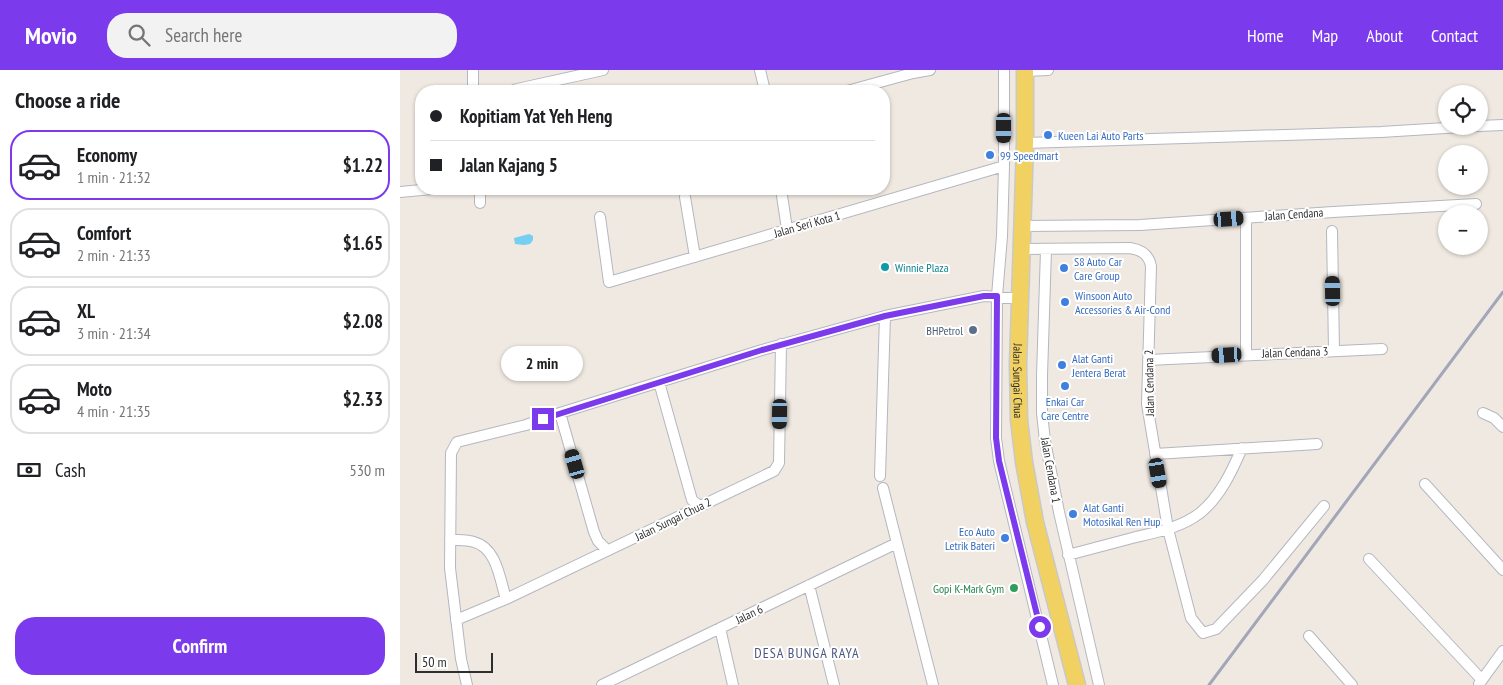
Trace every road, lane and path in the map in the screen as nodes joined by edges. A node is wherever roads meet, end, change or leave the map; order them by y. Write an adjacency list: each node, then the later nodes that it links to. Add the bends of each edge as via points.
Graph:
1 (473, 70): 9 (street)
2 (603, 70): 8 (street)
3 (760, 70): 11 (street)
4 (930, 70): 12 (street)
5 (1004, 70): 17 (street)
6 (1048, 70): 7 (street)
7 (1025, 71): 16 (main road, Jalan Sungai Chua)
8 (580, 73): 10 (street)
9 (473, 85)
10 (533, 85)
11 (764, 85)
12 (869, 85)
13 (1503, 125): 14 (street)
14 (1488, 126)
15 (1438, 128): 16 (street)
16 (1025, 143): 27 (main road, Jalan Sungai Chua)
17 (1004, 166): 28 (street, Jalan Seri Kota 1); 33 (street)
18 (415, 191): 19 (street)
19 (400, 192)
20 (480, 195): 23 (street)
21 (782, 195): 28 (street)
22 (685, 197): 32 (street)
23 (480, 203)
24 (1476, 204): 26 (street, Jalan Cendana)
25 (600, 217): 32 (street, Jalan Seri Kota 1, via 609,282)
26 (1246, 218): 27 (street, Jalan Cendana, via 1140,225); 39 (street)
27 (1022, 226): 30 (main road, Jalan Sungai Chua)
28 (787, 229): 32 (street, Jalan Seri Kota 1)
29 (1332, 231): 38 (street)
30 (1022, 249): 31 (street); 34 (main road, Jalan Sungai Chua)
31 (1046, 250): 40 (street, Jalan Cendana 2, via 1130,248 1147,255 1152,266); 58 (street, Jalan Cendana 1, via 1042,413)
32 (695, 257)
33 (997, 296): 34 (street); 35 (street); 41 (street)
34 (1020, 298): 41 (main road, Jalan Sungai Chua)
35 (885, 316): 36 (street); 49 (street)
36 (782, 344): 42 (street); 52 (street, Jalan Sungai Chua 2, via 779,463 774,471)
37 (1382, 348): 38 (street, Jalan Cendana 3)
38 (1334, 350): 39 (street, Jalan Cendana 3)
39 (1246, 354): 40 (street, Jalan Cendana 3)
40 (1148, 360): 48 (street, Jalan Cendana 2, via 1147,404)
41 (1007, 364): 68 (street, via 996,438 999,461); 74 (main road, Jalan Sungai Chua, via 1035,522)
42 (659, 382): 43 (street); 52 (street, via 692,500)
43 (560, 413): 55 (street, via 526,426 457,442 451,453); 57 (street, via 594,532 598,542)
44 (1483, 413): 45 (street)
45 (1503, 427)
46 (1317, 444): 47 (street)
47 (1242, 448): 48 (street); 54 (street, via 1215,498 1202,512)
48 (1155, 454): 54 (street, Jalan Cendana 2)
49 (880, 476)
50 (1425, 484): 60 (street)
51 (883, 488): 56 (street)
52 (700, 506): 57 (street, Jalan Sungai Chua 2)
53 (1324, 506): 54 (street, Jalan Cendana 2, via 1216,629 1203,633 1191,618)
54 (1168, 529): 58 (street)
55 (450, 540): 62 (street, via 484,546 496,567); 63 (street)
56 (897, 544): 61 (street, Jalan 6); 73 (street)
57 (607, 550): 62 (street, Jalan Sungai Chua 2)
58 (1068, 555): 75 (street, Jalan Cendana 1)
59 (1369, 559): 67 (street)
60 (1503, 570)
61 (809, 585): 64 (street, Jalan 6); 72 (street)
62 (506, 599): 63 (street, Jalan Sungai Chua 2)
63 (456, 620): 69 (street)
64 (720, 628): 70 (street, Jalan 6); 71 (street)
65 (1310, 636): 76 (street)
66 (1503, 651): 67 (street)
67 (1480, 683)
68 (1050, 684)
69 (467, 685)
70 (602, 685)
71 (733, 685)
72 (834, 685)
73 (933, 685)
74 (1077, 685)
75 (1099, 685)
76 (1352, 685)

